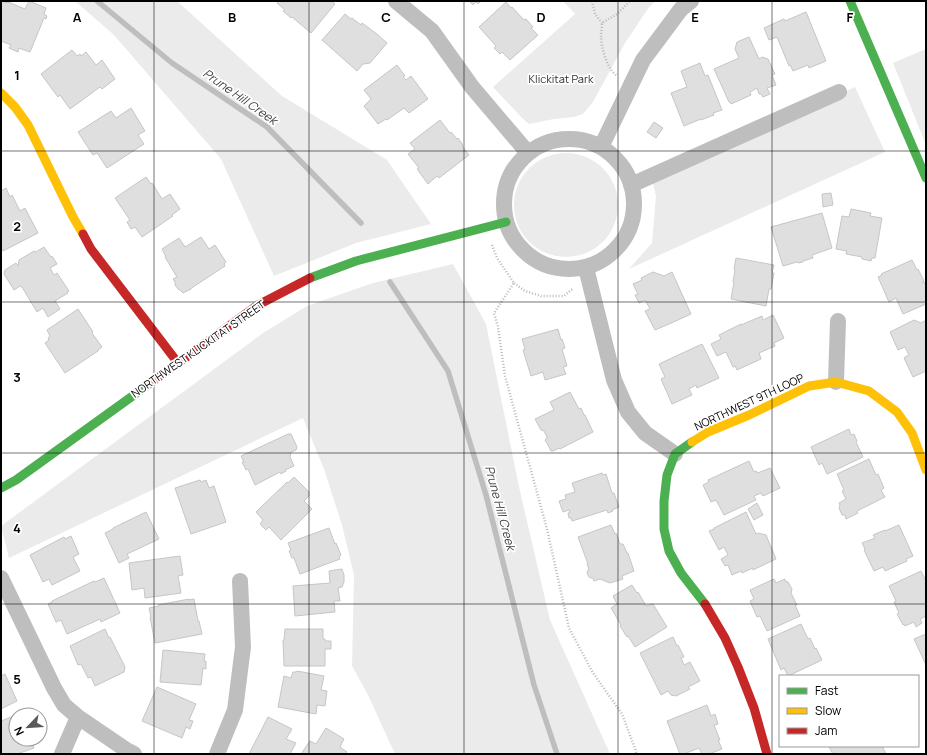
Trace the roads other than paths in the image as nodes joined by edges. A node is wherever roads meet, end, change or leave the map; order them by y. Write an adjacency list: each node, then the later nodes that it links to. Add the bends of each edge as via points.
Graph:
1 (396, 1): 7 (street, via 432,30 472,87)
2 (692, 1): 6 (street, via 681,9 643,60)
3 (850, 1): 8 (street)
4 (838, 92): 9 (street)
5 (1, 93): 13 (street, via 28,125 91,249)
6 (601, 147): 7 (street, via 583,140 564,139 545,144); 9 (street, via 616,159 628,175)
7 (528, 153): 10 (street, via 510,177 505,192)
8 (926, 178)
9 (631, 185): 11 (street, via 634,193 634,213 629,231 618,247 604,260)
10 (506, 222): 11 (street, via 524,251 537,261 553,268); 13 (street, NORTHWEST KLICKITAT STREET, via 356,261 308,279 258,305)
11 (586, 268): 15 (street, via 614,380 628,412 645,433)
12 (838, 321): 14 (street)
13 (178, 363): 17 (street, NORTHWEST KLICKITAT STREET, via 16,480)
14 (836, 382): 15 (street, NORTHWEST 9TH LOOP, via 809,386 708,432); 16 (street, NORTHWEST 9TH LOOP, via 869,391 897,412 912,433)
15 (675, 454): 24 (street, via 667,475 664,501 664,529 669,552 681,573 706,605 725,638 754,708)
16 (926, 470)
17 (1, 488)
18 (1, 578): 20 (street, via 54,688 64,705)
19 (240, 581): 23 (street, via 243,647 235,710)
20 (78, 717): 21 (street); 22 (street)
21 (129, 753)
22 (62, 754)
23 (217, 754)
24 (767, 754)

